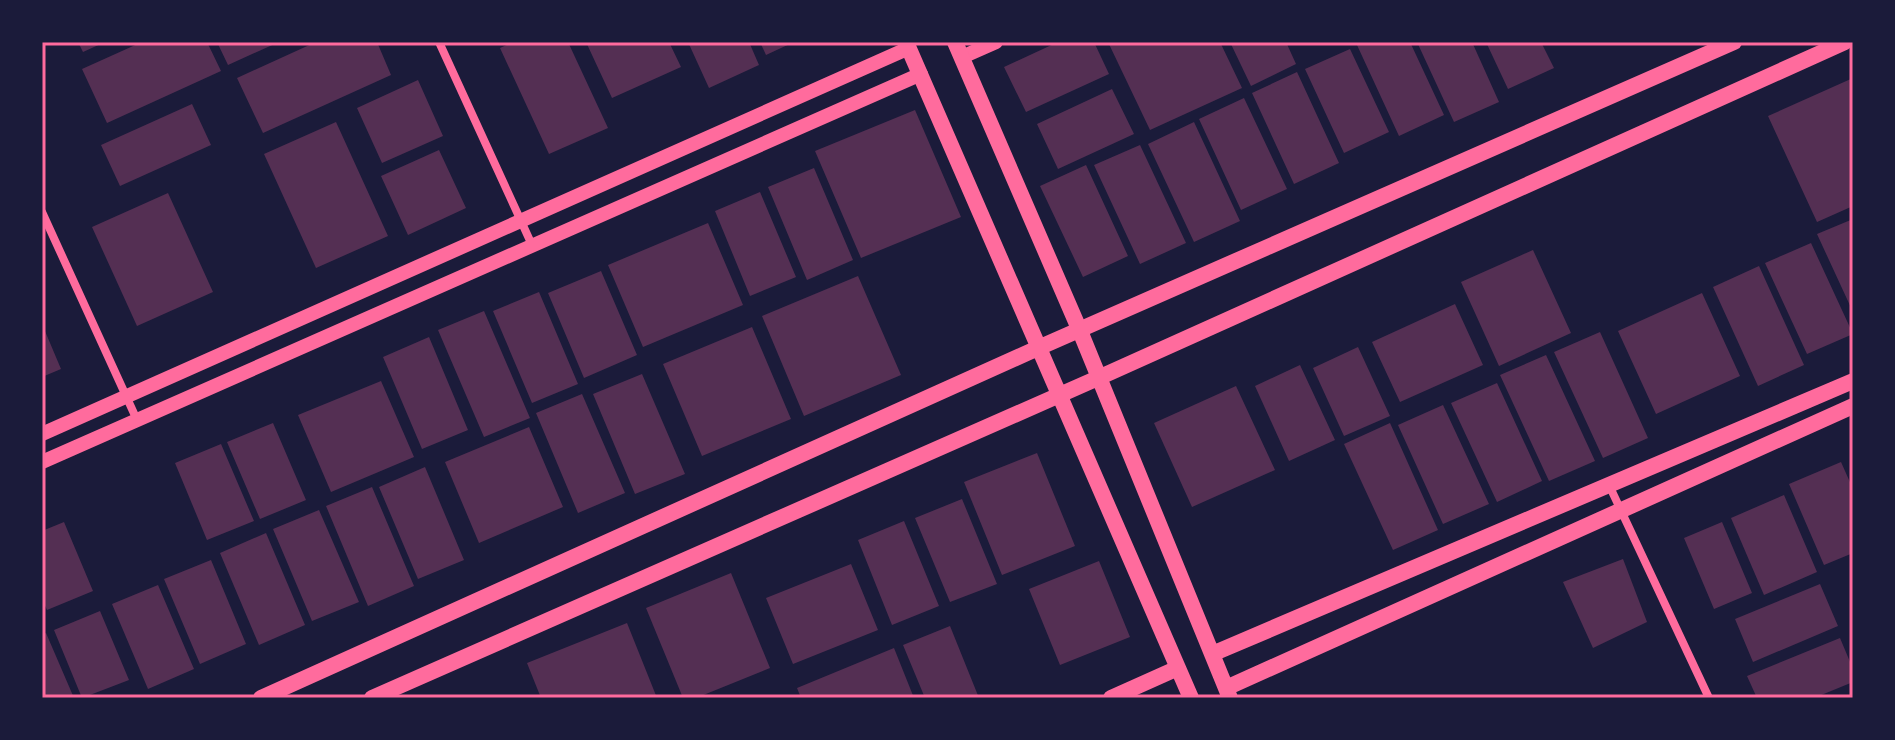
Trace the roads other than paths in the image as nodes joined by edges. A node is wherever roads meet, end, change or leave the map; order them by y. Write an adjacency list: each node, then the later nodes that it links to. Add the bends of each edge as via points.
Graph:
1 (439, 42): 9 (street)
2 (996, 42): 6 (street)
3 (1734, 42): 11 (main road)
4 (1845, 42): 13 (main road)
5 (908, 45): 7 (main road); 9 (street)
6 (958, 50): 11 (main road)
7 (921, 74): 10 (street); 12 (main road)
8 (42, 212): 16 (street)
9 (519, 221): 10 (street); 16 (street)
10 (532, 245): 18 (street)
11 (1080, 331): 12 (main road); 13 (main road)
12 (1038, 348): 15 (main road); 26 (main road)
13 (1098, 378): 15 (main road); 23 (main road)
14 (1853, 381): 21 (main road)
15 (1059, 395): 24 (main road); 27 (main road)
16 (125, 397): 18 (street); 19 (street)
17 (1853, 406): 22 (main road)
18 (137, 420): 20 (street)
19 (42, 434)
20 (42, 462)
21 (1608, 485): 22 (street); 23 (main road)
22 (1620, 510): 25 (main road); 30 (street)
23 (1212, 654): 25 (main road)
24 (1178, 668): 28 (main road); 29 (main road)
25 (1228, 693)
26 (261, 698)
27 (372, 698)
28 (1111, 698)
29 (1191, 698)
30 (1709, 698)

